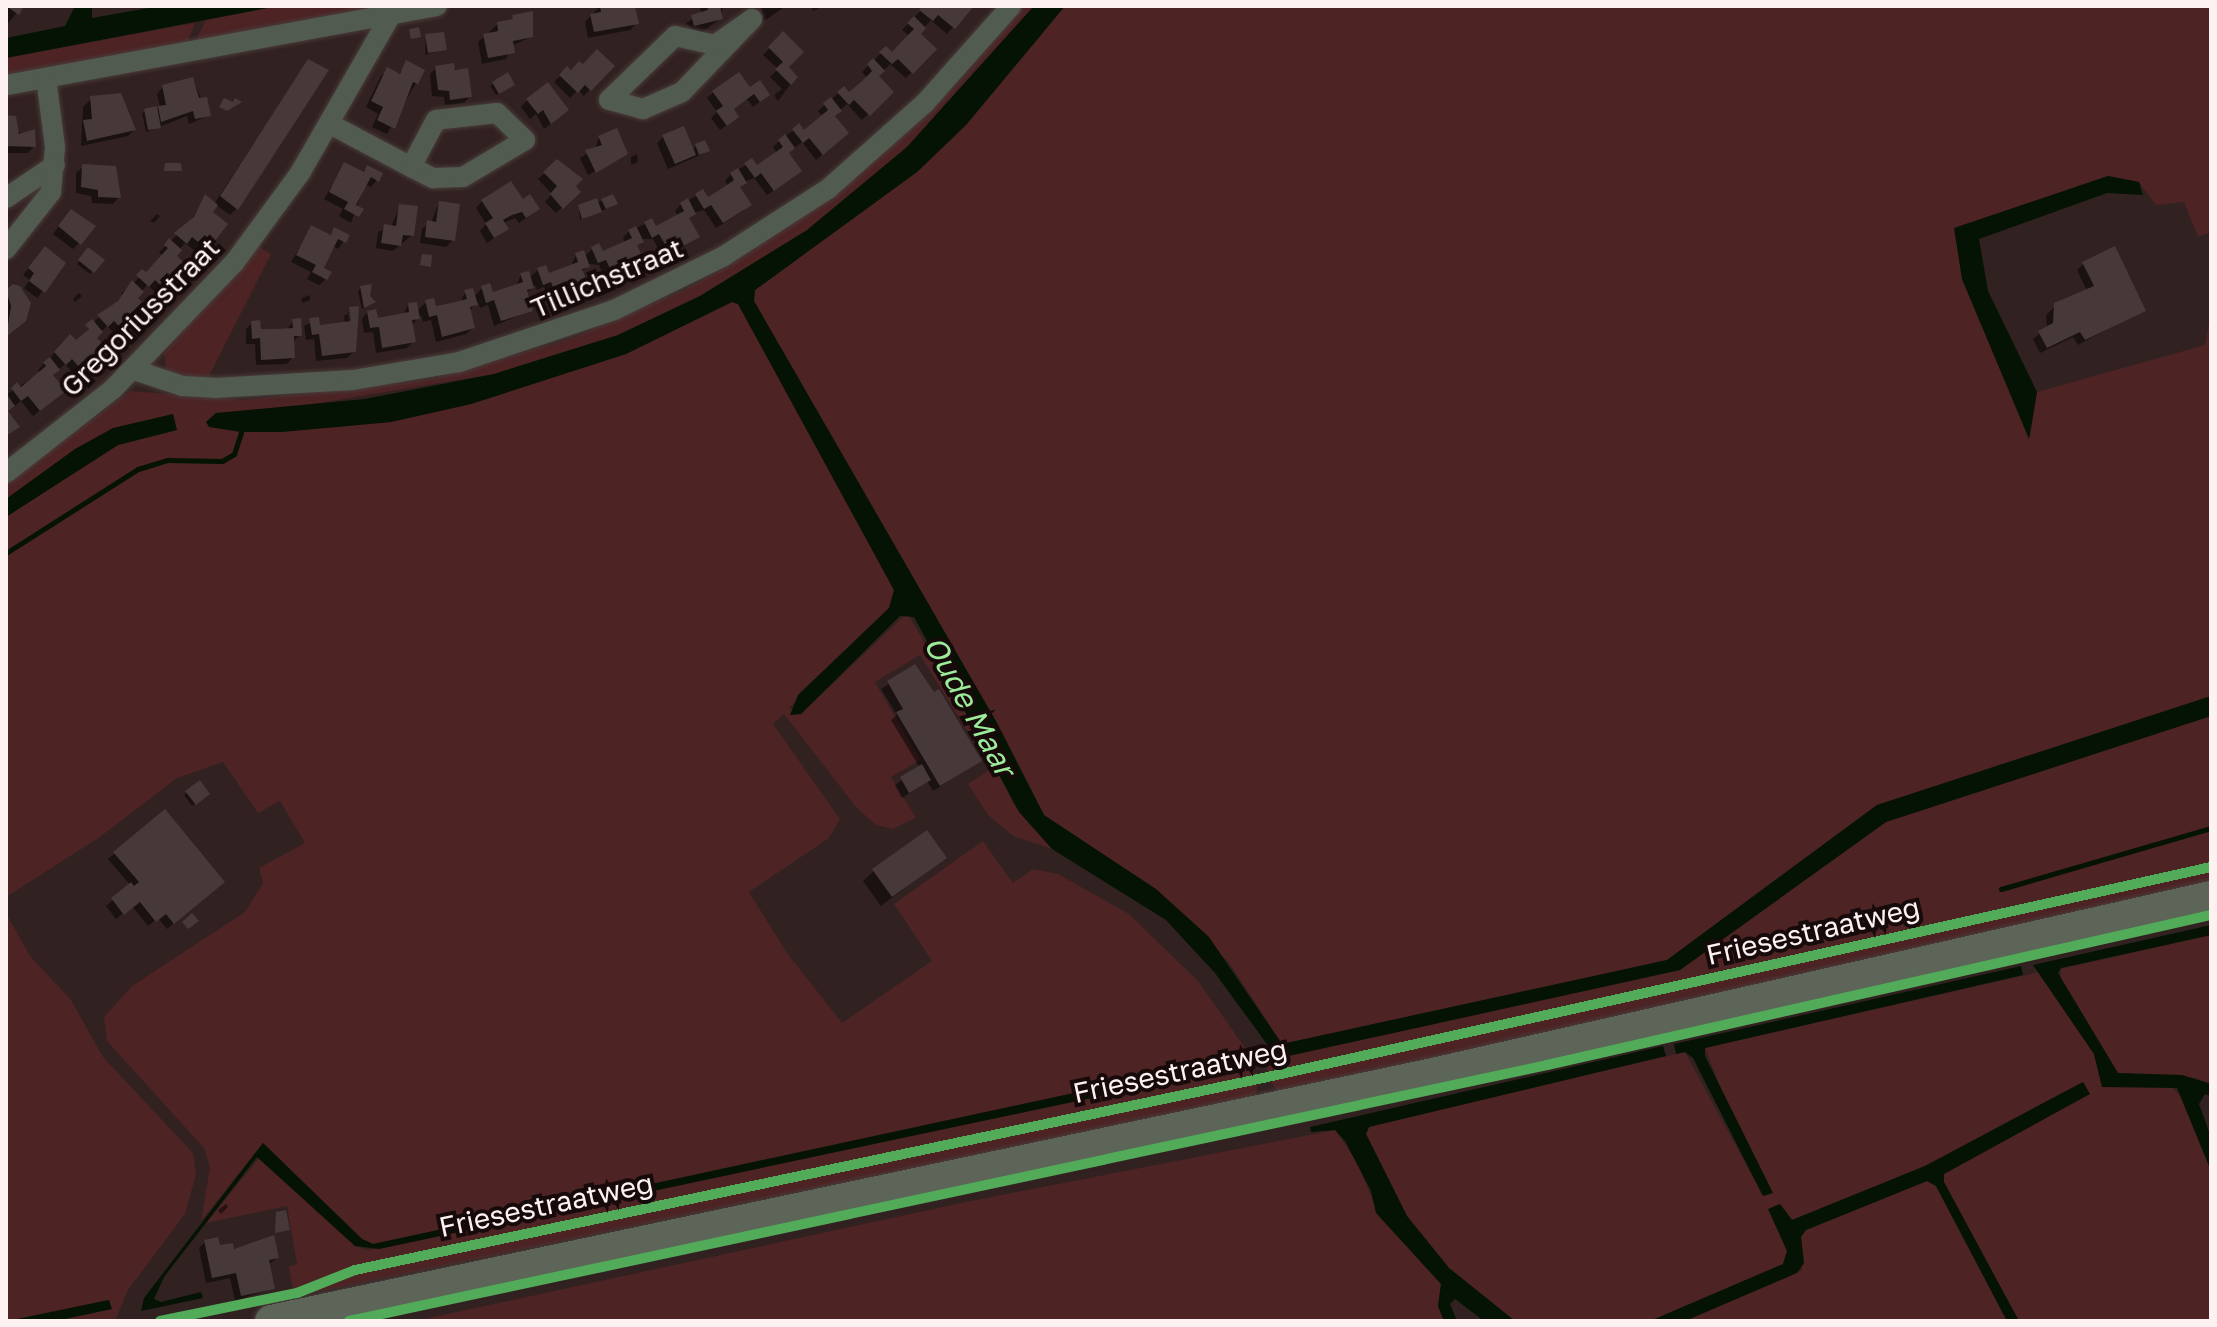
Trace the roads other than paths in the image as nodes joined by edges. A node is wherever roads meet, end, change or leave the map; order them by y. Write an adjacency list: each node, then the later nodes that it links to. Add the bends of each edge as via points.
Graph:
1 (437, 6): 4 (street)
2 (1011, 6): 12 (street, Tillichstraat, via 925,103 828,189 724,256 614,310 459,362 353,380 215,388 182,386)
3 (750, 12): 3 (street, via 682,92 643,109 609,100 675,36 715,45)
4 (391, 15): 5 (street); 7 (street, Gregoriusstraat)
5 (46, 78): 6 (street); 8 (street)
6 (6, 85)
7 (330, 124): 9 (street); 12 (street, Gregoriusstraat, via 234,263)
8 (55, 165): 10 (street); 11 (street, via 51,192)
9 (411, 167): 9 (street, via 433,178 463,177 525,140 497,113 436,120)
10 (6, 198)
11 (6, 249)
12 (134, 370): 13 (street, Gregoriusstraat)
13 (6, 473)
14 (2211, 897): 15 (main road, Friesestraatweg, via 1433,1074)
15 (271, 1321)

